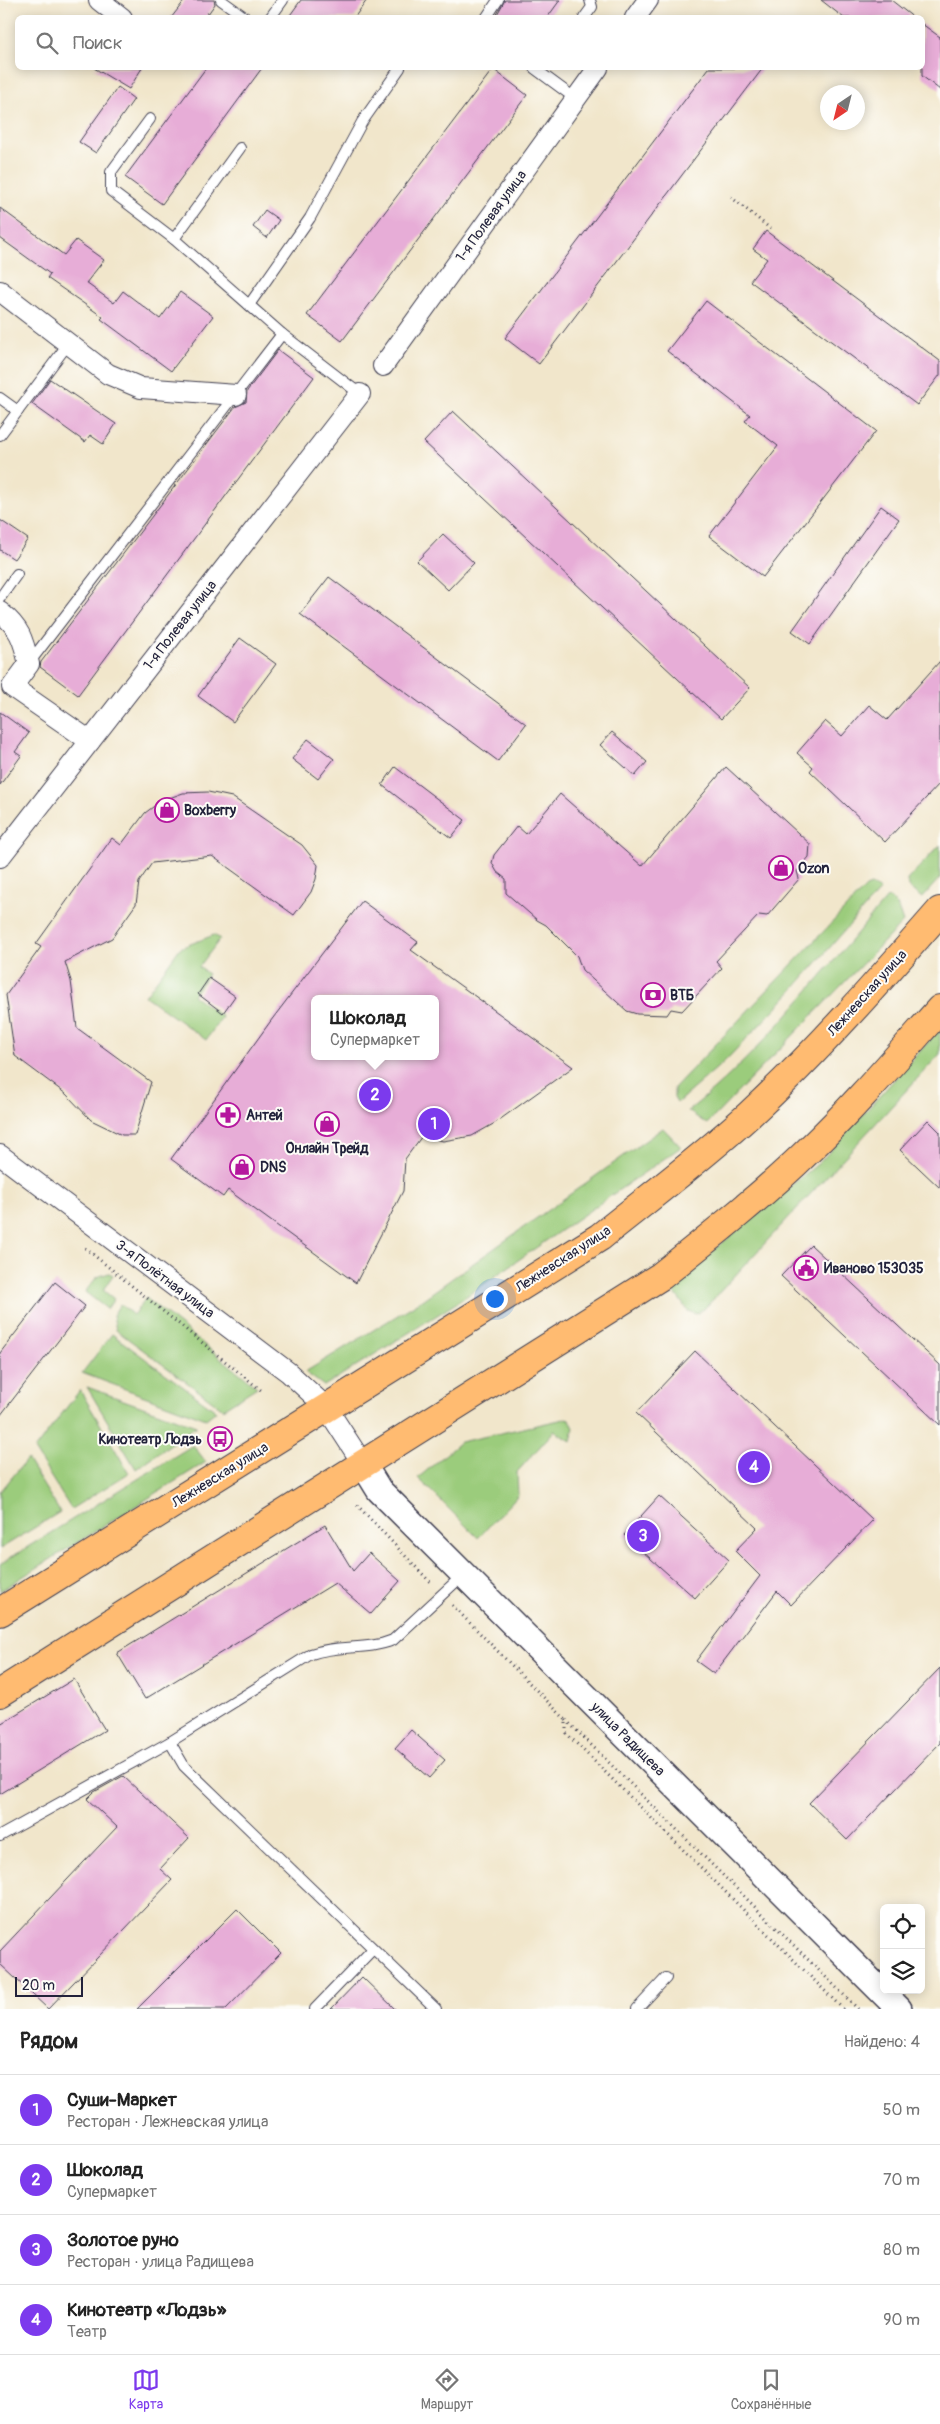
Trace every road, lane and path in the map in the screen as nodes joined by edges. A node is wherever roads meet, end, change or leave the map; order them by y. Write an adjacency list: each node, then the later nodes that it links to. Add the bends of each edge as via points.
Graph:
1 (99, 0): 7 (street)
2 (221, 0): 8 (lane)
3 (283, 0): 9 (lane)
4 (498, 0): 10 (lane)
5 (590, 0): 11 (lane, via 592,7)
6 (648, 0): 12 (street)
7 (118, 15)
8 (242, 15)
9 (272, 15)
10 (488, 15)
11 (586, 15)
12 (637, 15)
13 (399, 70): 23 (lane, via 362,122 310,218)
14 (537, 70): 16 (lane)
15 (597, 70): 16 (street, 1-я Полевая улица)
16 (576, 99): 26 (street, 1-я Полевая улица)
17 (150, 119): 21 (lane, via 111,172 110,191)
18 (240, 148): 21 (lane)
19 (731, 197): 20 (path)
20 (772, 230)
21 (174, 238): 23 (lane)
22 (0, 291): 25 (street)
23 (249, 305): 24 (lane)
24 (282, 334): 27 (lane); 28 (lane)
25 (68, 344): 28 (street, via 108,374 141,388); 30 (lane)
26 (383, 366)
27 (360, 394): 36 (street, 1-я Полевая улица)
28 (236, 396): 35 (lane)
29 (0, 398): 30 (lane)
30 (18, 411): 31 (lane)
31 (0, 435)
32 (17, 574): 33 (lane)
33 (0, 598)
34 (0, 612): 35 (street, via 22,636)
35 (29, 664): 36 (street, via 12,687)
36 (90, 742): 37 (street, 1-я Полевая улица)
37 (0, 857)
38 (940, 911): 43 (highway, Лежневская улица, via 817,1049 751,1113 656,1194 600,1237)
39 (940, 1009): 44 (highway, via 808,1152 660,1276)
40 (0, 1155): 43 (street, 3-я Полётная улица, via 288,1372)
41 (81, 1245): 42 (path)
42 (262, 1391)
43 (326, 1407): 44 (street, 3-я Полётная улица); 48 (highway, Лежневская улица)
44 (363, 1464): 46 (street, улица Радищева, via 379,1490); 49 (highway)
45 (357, 1505): 47 (path)
46 (464, 1574): 47 (lane); 60 (street, улица Радищева)
47 (443, 1596): 50 (path); 51 (lane, via 393,1640 379,1646 327,1648 312,1654)
48 (0, 1612)
49 (0, 1693)
50 (566, 1720): 58 (path, via 566,1733); 59 (path)
51 (170, 1742): 52 (lane); 53 (lane, via 184,1766)
52 (0, 1836)
53 (374, 1949): 55 (lane); 56 (lane)
54 (666, 1978): 57 (lane)
55 (315, 2009)
56 (436, 2009)
57 (637, 2009)
58 (843, 2009)
59 (858, 2009)
60 (899, 2009)

